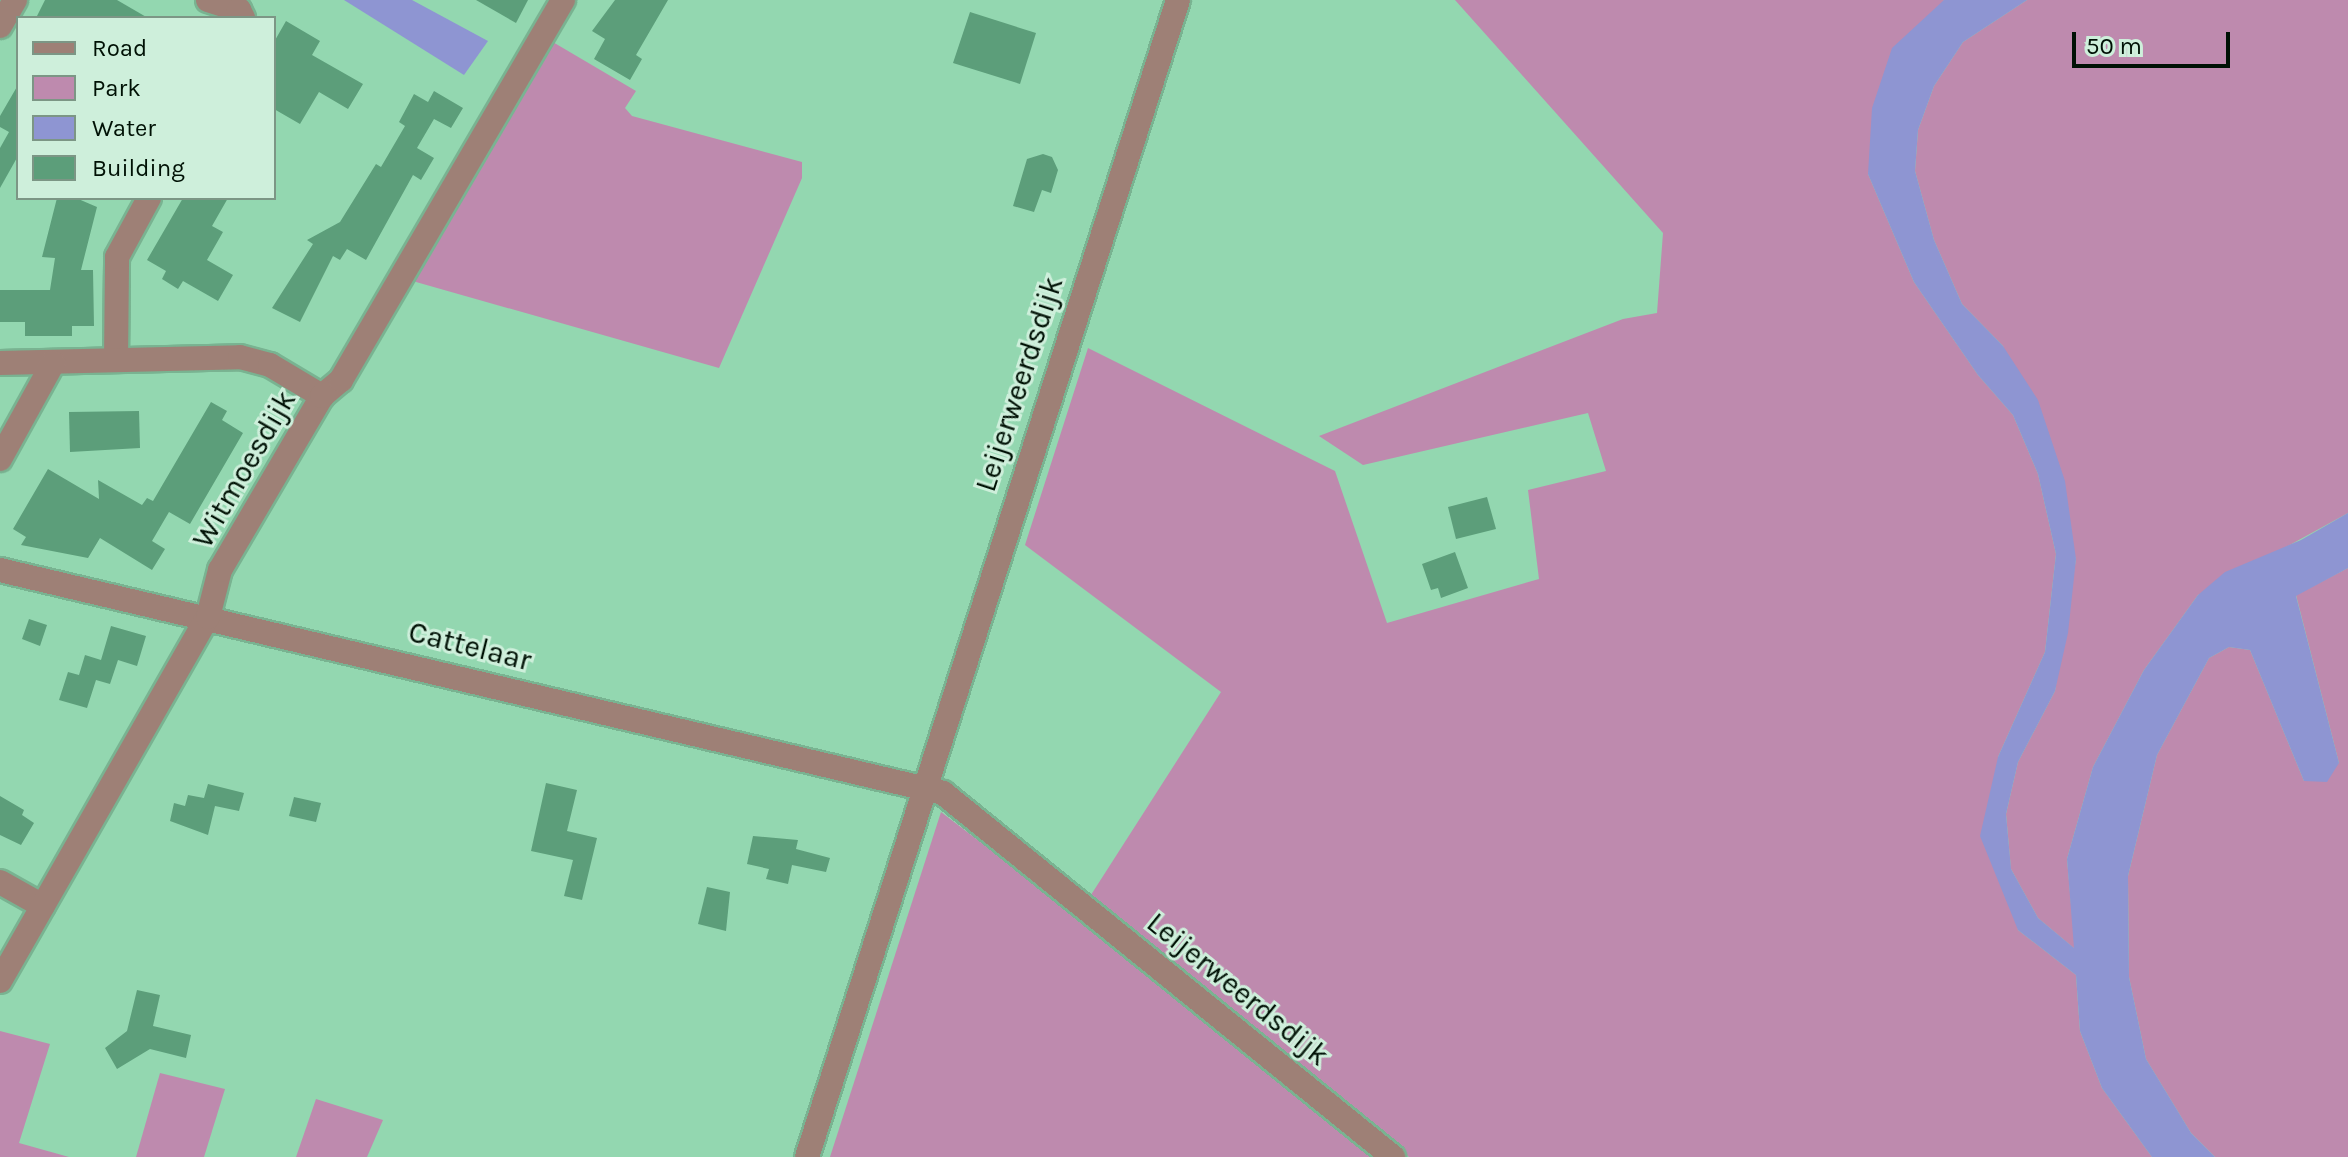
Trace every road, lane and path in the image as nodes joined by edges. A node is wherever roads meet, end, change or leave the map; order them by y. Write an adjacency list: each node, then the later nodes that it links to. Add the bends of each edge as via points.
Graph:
1 (15, 0): 6 (street)
2 (208, 0): 5 (street, via 239,10)
3 (563, 0): 11 (street, Witmoesdijk, via 341,380)
4 (1178, 0): 15 (street, Leijerweerdsdijk)
5 (242, 16)
6 (0, 26)
7 (148, 200): 8 (street, via 117,257)
8 (116, 360): 10 (street); 11 (street, via 240,357 270,365)
9 (0, 363): 10 (street)
10 (53, 363): 12 (street)
11 (322, 396): 14 (street, Witmoesdijk, via 220,570)
12 (0, 459)
13 (0, 570): 14 (street, Cattelaar)
14 (208, 617): 15 (street, Cattelaar); 17 (street, Witmoesdijk)
15 (925, 789): 19 (street, Leijerweerdsdijk); 20 (street, Leijerweerdsdijk, via 943,793)
16 (3, 889): 17 (street)
17 (43, 906): 18 (street, Witmoesdijk)
18 (0, 981)
19 (807, 1157)
20 (1393, 1157)

